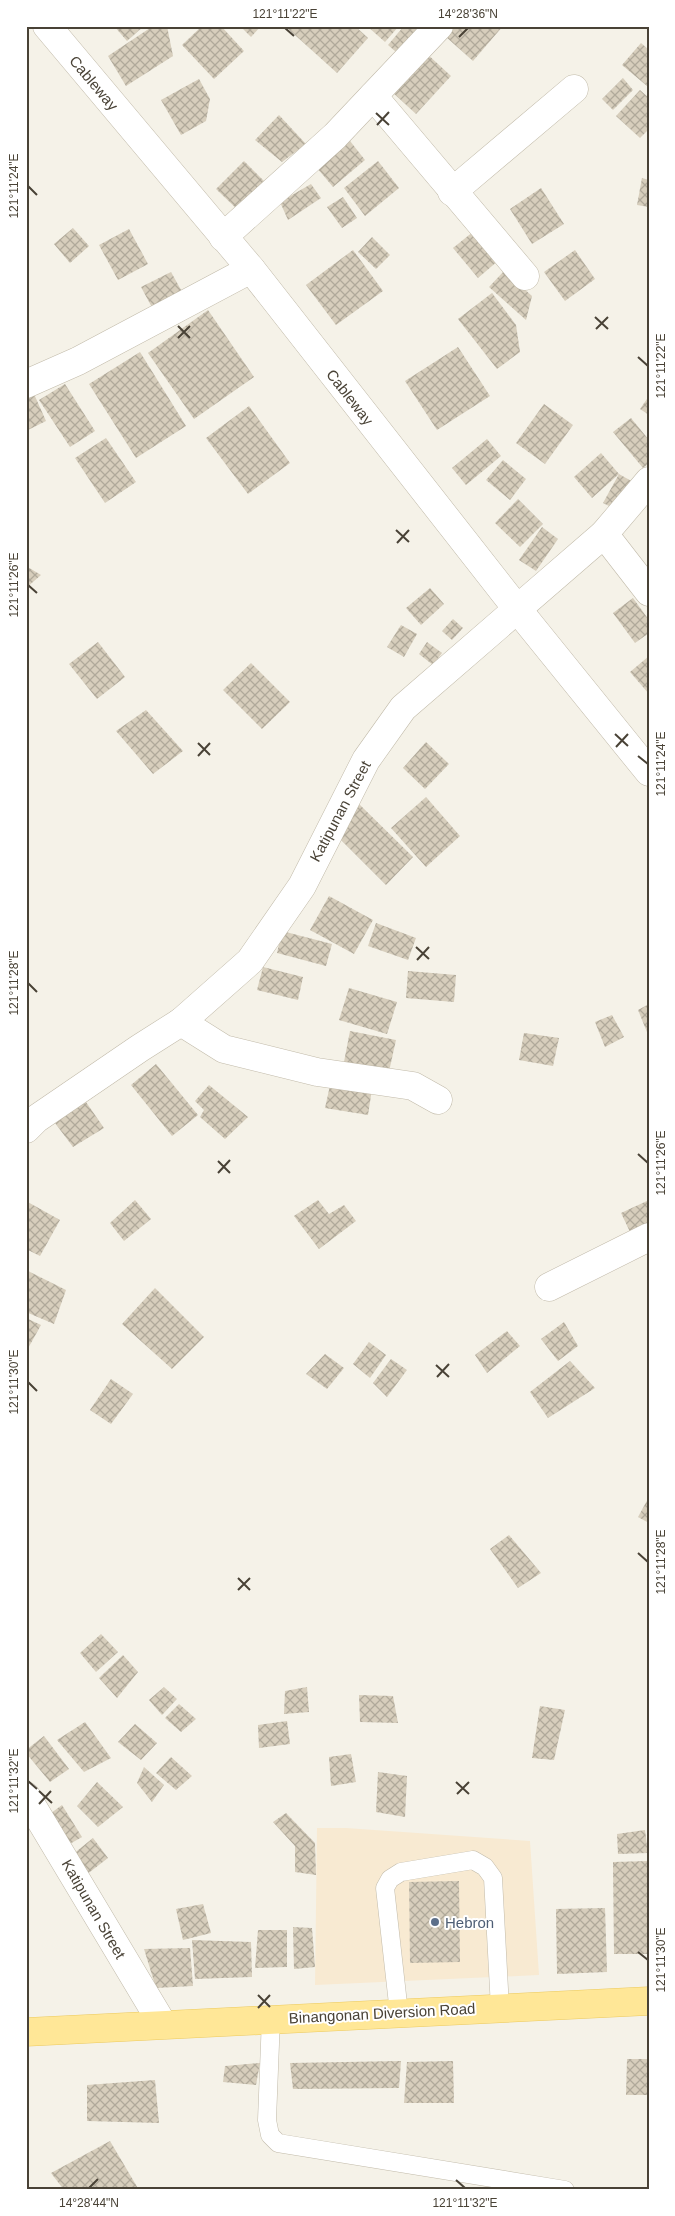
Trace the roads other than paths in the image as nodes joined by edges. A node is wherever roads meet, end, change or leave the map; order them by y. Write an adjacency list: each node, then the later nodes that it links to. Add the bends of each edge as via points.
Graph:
1 (47, 26): 6 (street, Cableway)
2 (438, 26): 4 (street)
3 (574, 89): 5 (street)
4 (373, 96): 5 (street); 6 (street, via 335,136)
5 (452, 192): 8 (street)
6 (223, 237): 7 (street, Cableway)
7 (251, 270): 9 (street, via 78,361); 13 (street, Cableway)
8 (525, 276)
9 (26, 384)
10 (649, 482): 11 (street, Katipunan Street)
11 (604, 534): 12 (street); 13 (street, Katipunan Street)
12 (649, 592)
13 (518, 610): 14 (street, Cableway); 15 (street, Katipunan Street, via 403,708 366,760 302,886 250,961)
14 (649, 772)
15 (181, 1022): 16 (street, via 224,1049 317,1072 413,1086); 17 (street, Katipunan Street, via 36,1119)
16 (438, 1100)
17 (26, 1129)
18 (649, 1237): 19 (street)
19 (549, 1287)
20 (26, 1796): 25 (street, Katipunan Street)
21 (649, 2001): 22 (main road, Binangonan Diversion Road)
22 (500, 2008): 23 (main road, Binangonan Diversion Road); 23 (lane, via 493,1878 485,1867 473,1860 401,1872 390,1878 386,1888)
23 (399, 2013): 24 (main road, Binangonan Diversion Road)
24 (271, 2018): 25 (main road, Binangonan Diversion Road); 27 (lane, via 267,2120 270,2135 278,2143)
25 (162, 2023): 26 (main road, Binangonan Diversion Road)
26 (26, 2032)
27 (565, 2190)

